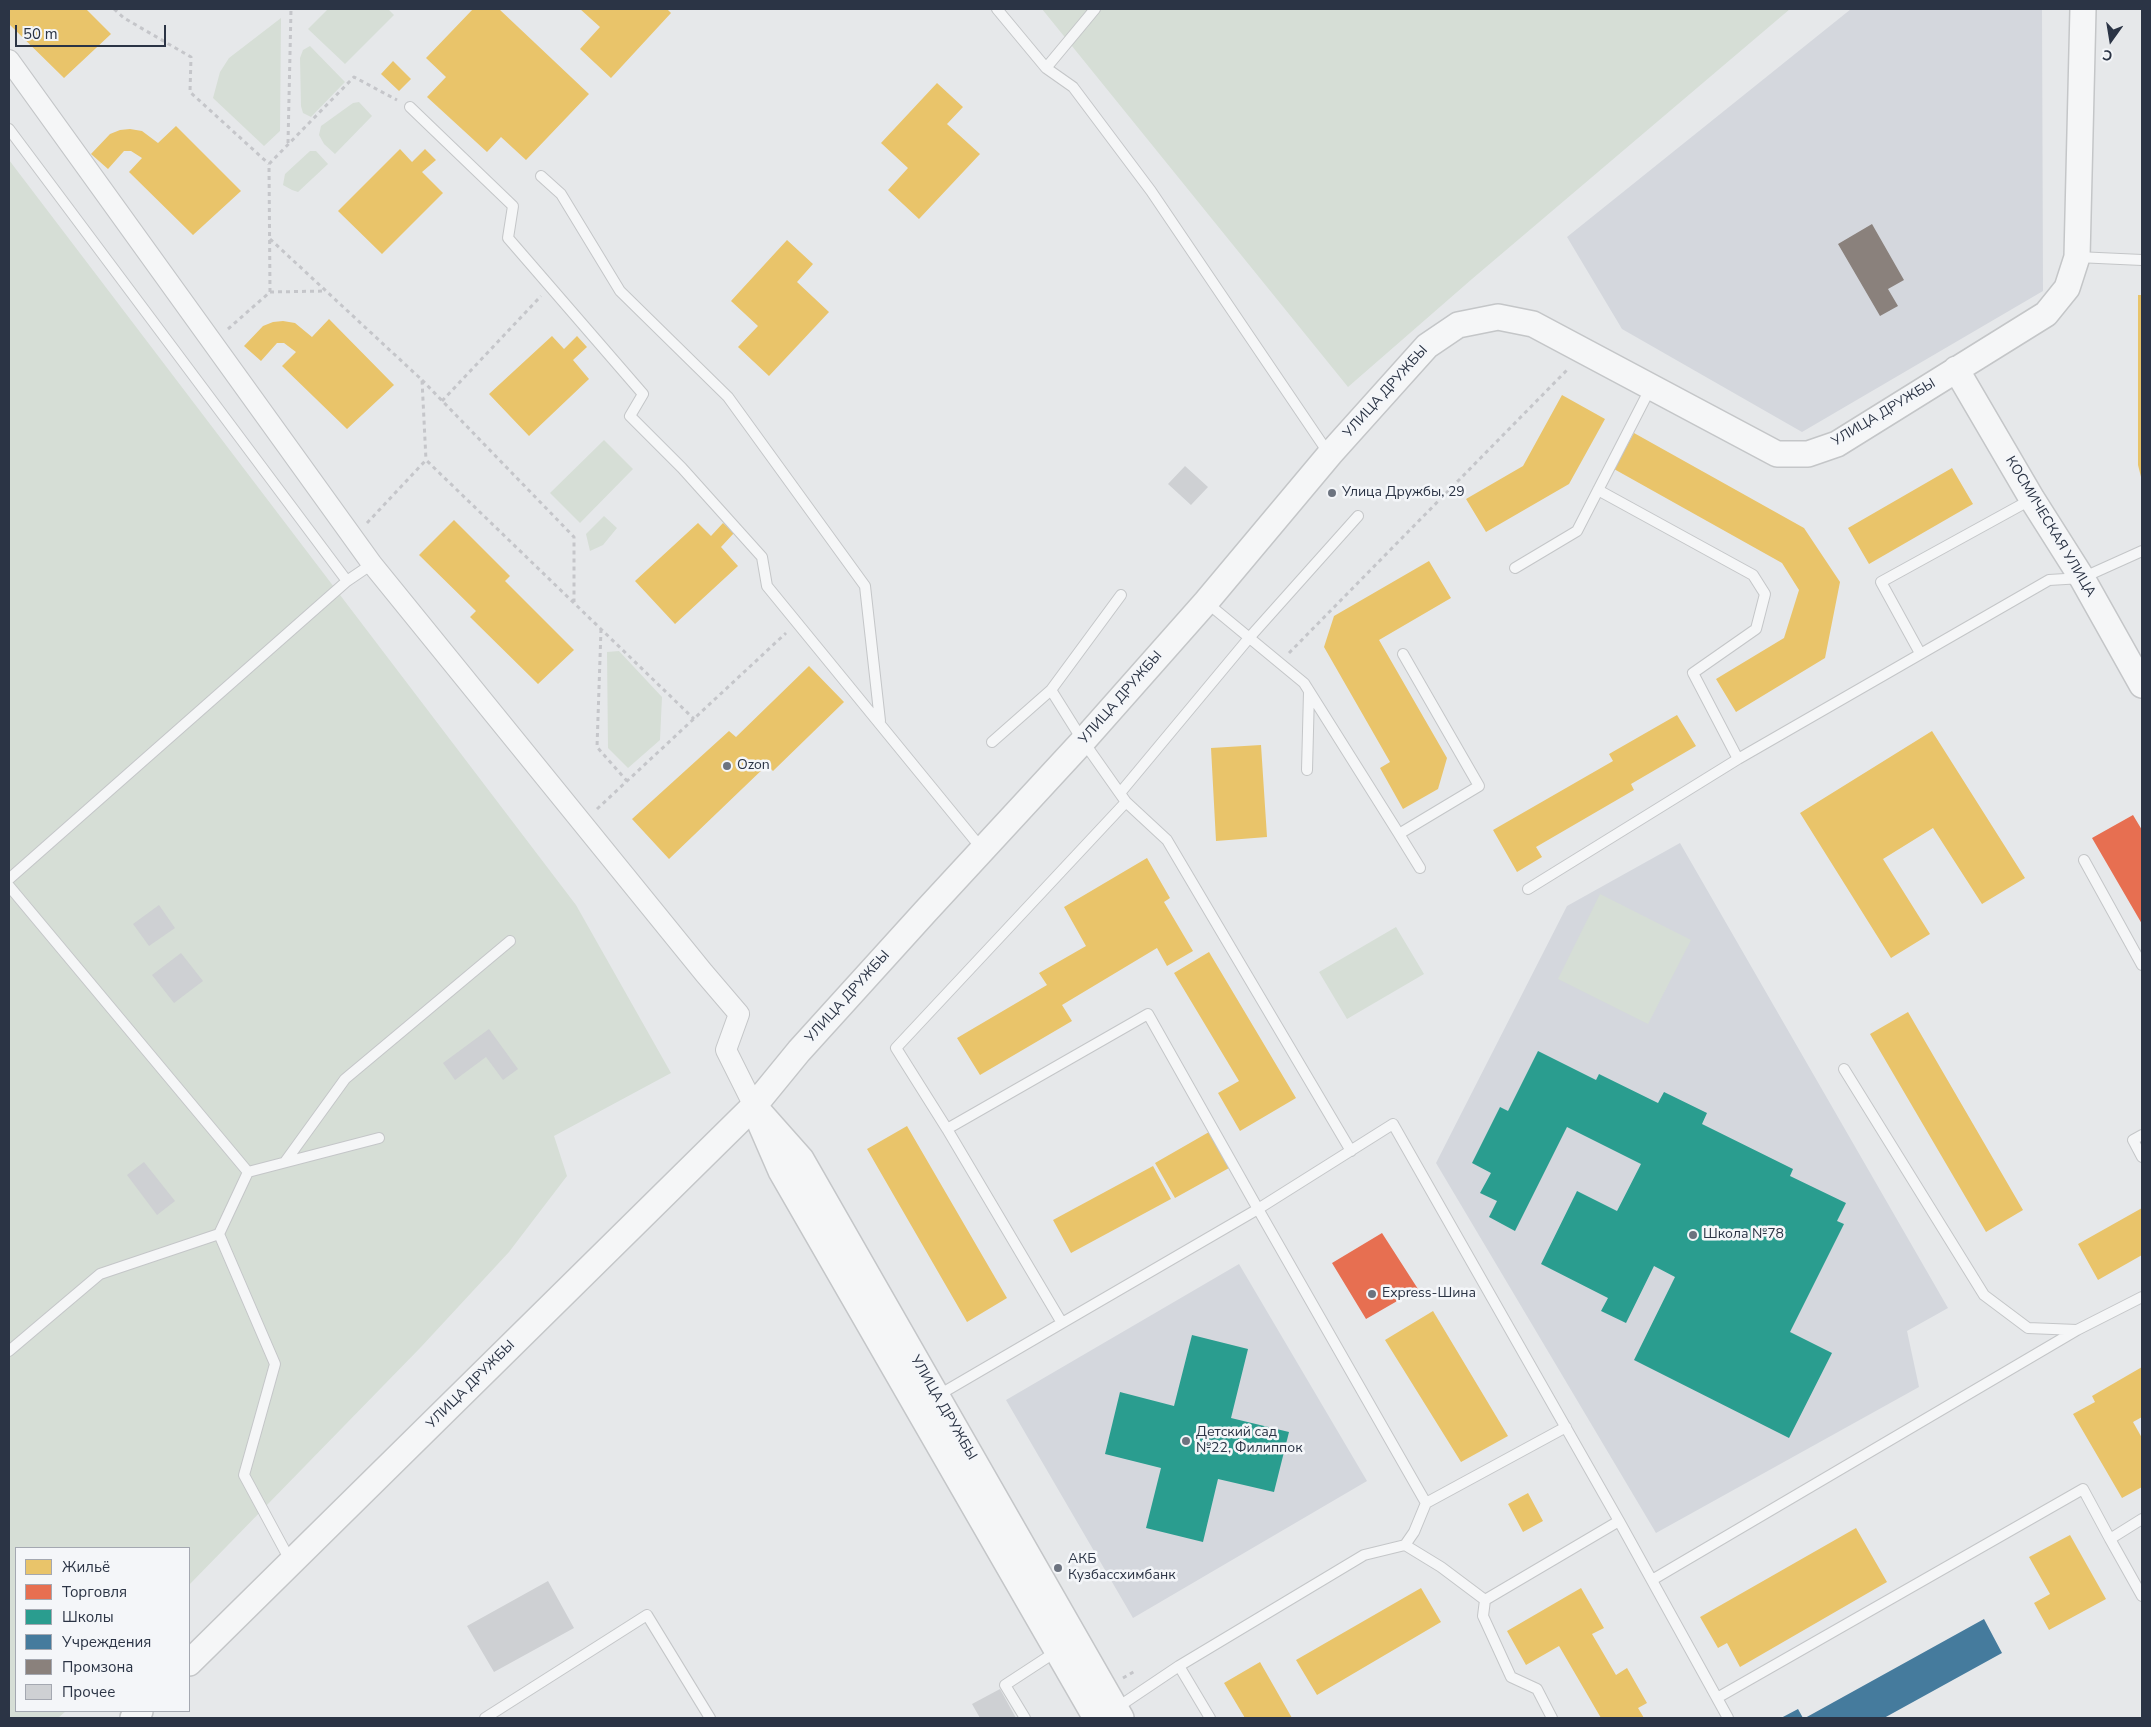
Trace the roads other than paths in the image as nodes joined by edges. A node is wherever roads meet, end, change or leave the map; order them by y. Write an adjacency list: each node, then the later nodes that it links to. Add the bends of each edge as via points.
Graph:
1 (997, 9): 5 (lane)
2 (1095, 9): 5 (lane)
3 (2082, 9): 9 (street, УЛИЦА ДРУЖБЫ)
4 (9, 60): 18 (street)
5 (1046, 68): 13 (lane, via 1073,87 1151,191)
6 (410, 107): 30 (lane, via 513,206 508,238 643,394 630,416 762,557 767,586)
7 (9, 129): 21 (lane)
8 (542, 176): 30 (lane, via 561,194 620,291 728,397 865,586)
9 (2077, 257): 10 (lane); 11 (street, УЛИЦА ДРУЖБЫ, via 2067,288 2046,314)
10 (2142, 260)
11 (1956, 369): 12 (street, УЛИЦА ДРУЖБЫ, via 1836,444 1808,454 1777,454); 15 (street, КОСМИЧЕСКАЯ УЛИЦА)
12 (1651, 387): 13 (street, УЛИЦА ДРУЖБЫ, via 1533,324 1498,318 1458,325 1427,346); 14 (lane)
13 (1330, 454): 23 (street, УЛИЦА ДРУЖБЫ)
14 (1598, 490): 19 (lane, via 1577,531); 33 (lane, via 1753,576 1765,594 1756,629 1693,673)
15 (2032, 500): 20 (street, КОСМИЧЕСКАЯ УЛИЦА); 25 (lane, via 1881,582)
16 (1358, 516): 24 (lane)
17 (2142, 551): 20 (lane)
18 (372, 564): 21 (lane); 47 (street, via 740,1014 726,1050)
19 (1515, 568)
20 (2082, 578): 25 (lane, via 2049,580); 27 (street, КОСМИЧЕСКАЯ УЛИЦА)
21 (347, 581): 41 (lane)
22 (1121, 595): 28 (lane)
23 (1206, 602): 24 (lane); 31 (street, УЛИЦА ДРУЖБЫ)
24 (1249, 638): 29 (lane); 35 (lane)
25 (1920, 653): 33 (lane)
26 (1403, 654): 37 (lane, via 1479,786)
27 (2142, 685)
28 (1051, 690): 31 (lane); 32 (lane)
29 (1310, 691): 34 (lane); 37 (lane)
30 (880, 722): 38 (lane)
31 (1083, 741): 35 (lane); 38 (street, УЛИЦА ДРУЖБЫ)
32 (992, 742)
33 (1738, 759): 43 (lane)
34 (1307, 770)
35 (1120, 793): 36 (lane)
36 (1126, 802): 48 (lane, via 896,1048); 51 (lane, via 1167,840)
37 (1399, 834): 40 (lane)
38 (982, 849): 47 (street, УЛИЦА ДРУЖБЫ)
39 (2084, 860): 45 (lane)
40 (1420, 868)
41 (9, 879)
42 (9, 886): 54 (lane)
43 (1528, 889)
44 (510, 941): 53 (lane, via 345,1079)
45 (2142, 965)
46 (1844, 1069): 59 (lane, via 1984,1295 2028,1328)
47 (754, 1106): 61 (street, УЛИЦА ДРУЖБЫ, via 801,1159); 68 (street, УЛИЦА ДРУЖБЫ); 72 (street, УЛИЦА ДРУЖБЫ, via 781,1171)
48 (947, 1128): 55 (lane, via 1148,1014); 58 (lane)
49 (2142, 1135): 52 (lane, via 2133,1140)
50 (379, 1138): 53 (lane)
51 (1351, 1151): 55 (lane); 62 (lane, via 1393,1124)
52 (2142, 1157)
53 (285, 1162): 54 (lane)
54 (248, 1172): 56 (lane)
55 (1258, 1208): 58 (lane); 63 (lane)
56 (219, 1234): 60 (lane, via 100,1274); 68 (lane, via 275,1364 244,1475)
57 (2142, 1297): 59 (lane)
58 (1062, 1323): 61 (lane)
59 (2078, 1330): 69 (lane)
60 (9, 1351)
61 (936, 1396): 76 (street, УЛИЦА ДРУЖБЫ)
62 (1566, 1427): 63 (lane); 65 (lane)
63 (1426, 1503): 67 (lane)
64 (2142, 1519): 66 (lane)
65 (1619, 1521): 69 (lane); 71 (lane)
66 (2110, 1539): 70 (lane); 75 (lane, via 2083,1489)
67 (1405, 1545): 71 (lane); 74 (lane, via 1364,1554)
68 (291, 1562): 73 (street, УЛИЦА ДРУЖБЫ)
69 (1652, 1580): 75 (lane)
70 (2142, 1596)
71 (1485, 1600): 81 (lane, via 1483,1616 1511,1677 1537,1689)
72 (1057, 1651): 76 (street, УЛИЦА ДРУЖБЫ); 79 (lane, via 1004,1685)
73 (190, 1662)
74 (1179, 1666): 76 (lane); 80 (lane)
75 (1717, 1698): 82 (lane)
76 (1108, 1716)
77 (485, 1718): 78 (lane, via 647,1615)
78 (710, 1718)
79 (1025, 1718)
80 (1210, 1718)
81 (1552, 1718)
82 (1728, 1718)

